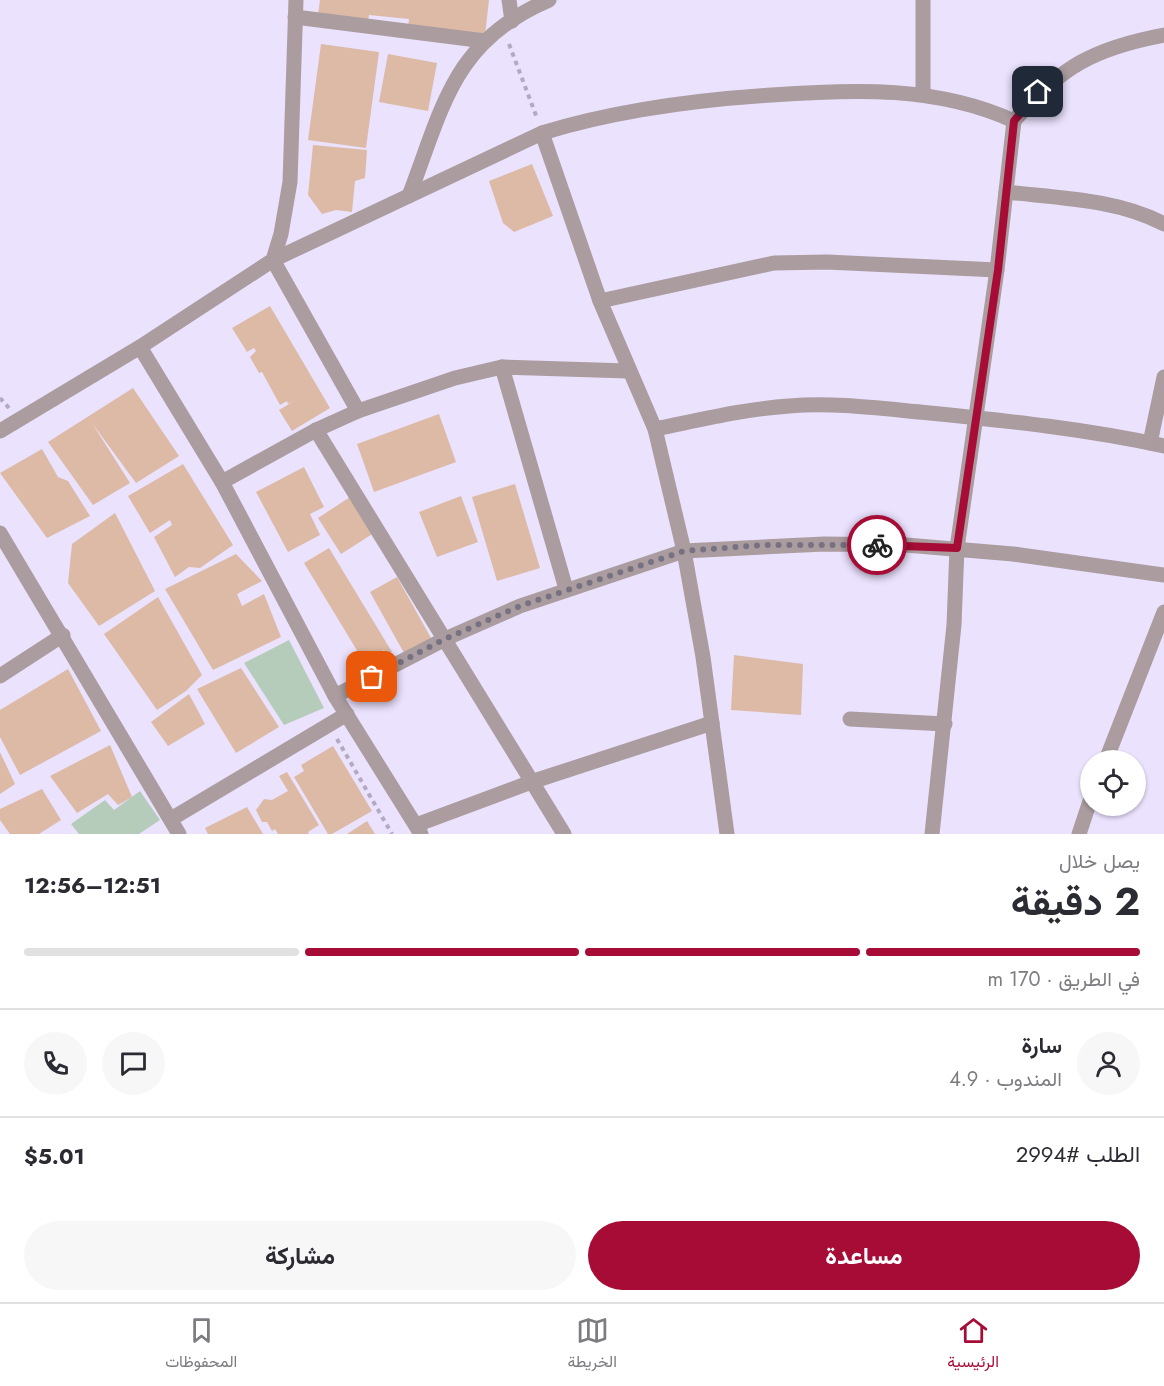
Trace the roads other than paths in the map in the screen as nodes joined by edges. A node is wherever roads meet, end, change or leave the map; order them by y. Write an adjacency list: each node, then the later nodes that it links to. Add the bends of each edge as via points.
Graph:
1 (296, 0): 5 (street)
2 (509, 0): 6 (street)
3 (549, 0): 6 (street)
4 (922, 0): 9 (street)
5 (295, 17): 8 (street); 15 (street, via 290,182)
6 (507, 24): 8 (street)
7 (1164, 35): 10 (street, via 1127,42 1077,62 1038,92)
8 (485, 41): 13 (street, via 453,82)
9 (923, 95): 10 (street, via 958,101); 11 (street, via 816,92 732,97 655,107)
10 (1014, 121): 12 (street)
11 (542, 133): 13 (street); 17 (street)
12 (1006, 192): 14 (street, via 1098,203); 16 (street)
13 (409, 196): 15 (street)
14 (1164, 224)
15 (273, 260): 18 (street); 22 (street)
16 (998, 270): 17 (street, via 774,263); 23 (street)
17 (600, 301): 20 (street)
18 (140, 347): 26 (street); 28 (street)
19 (502, 367): 20 (street); 22 (street, via 445,381); 33 (street)
20 (628, 371): 24 (street)
21 (1164, 377): 27 (street)
22 (358, 411): 25 (street)
23 (974, 417): 24 (street, via 834,405 790,406); 27 (street); 30 (street)
24 (655, 429): 31 (street)
25 (316, 430): 28 (street); 36 (street)
26 (0, 431)
27 (1157, 444)
28 (222, 482): 38 (street)
29 (0, 533): 35 (street)
30 (957, 548): 31 (street, via 824,543); 32 (street); 42 (street)
31 (684, 551): 33 (street); 41 (street)
32 (1164, 575)
33 (566, 589): 36 (street)
34 (1164, 612): 43 (street)
35 (63, 635): 37 (street); 46 (street)
36 (445, 639): 38 (street); 44 (street)
37 (0, 676)
38 (335, 696): 39 (street)
39 (347, 714): 46 (street); 47 (street)
40 (850, 719): 42 (street)
41 (712, 723): 44 (street); 50 (street)
42 (945, 724): 51 (street)
43 (1110, 750)
44 (534, 781): 47 (street); 49 (street)
45 (1085, 816): 52 (street)
46 (171, 819): 48 (street)
47 (418, 830)
48 (179, 834)
49 (564, 834)
50 (727, 834)
51 (932, 834)
52 (1079, 834)

